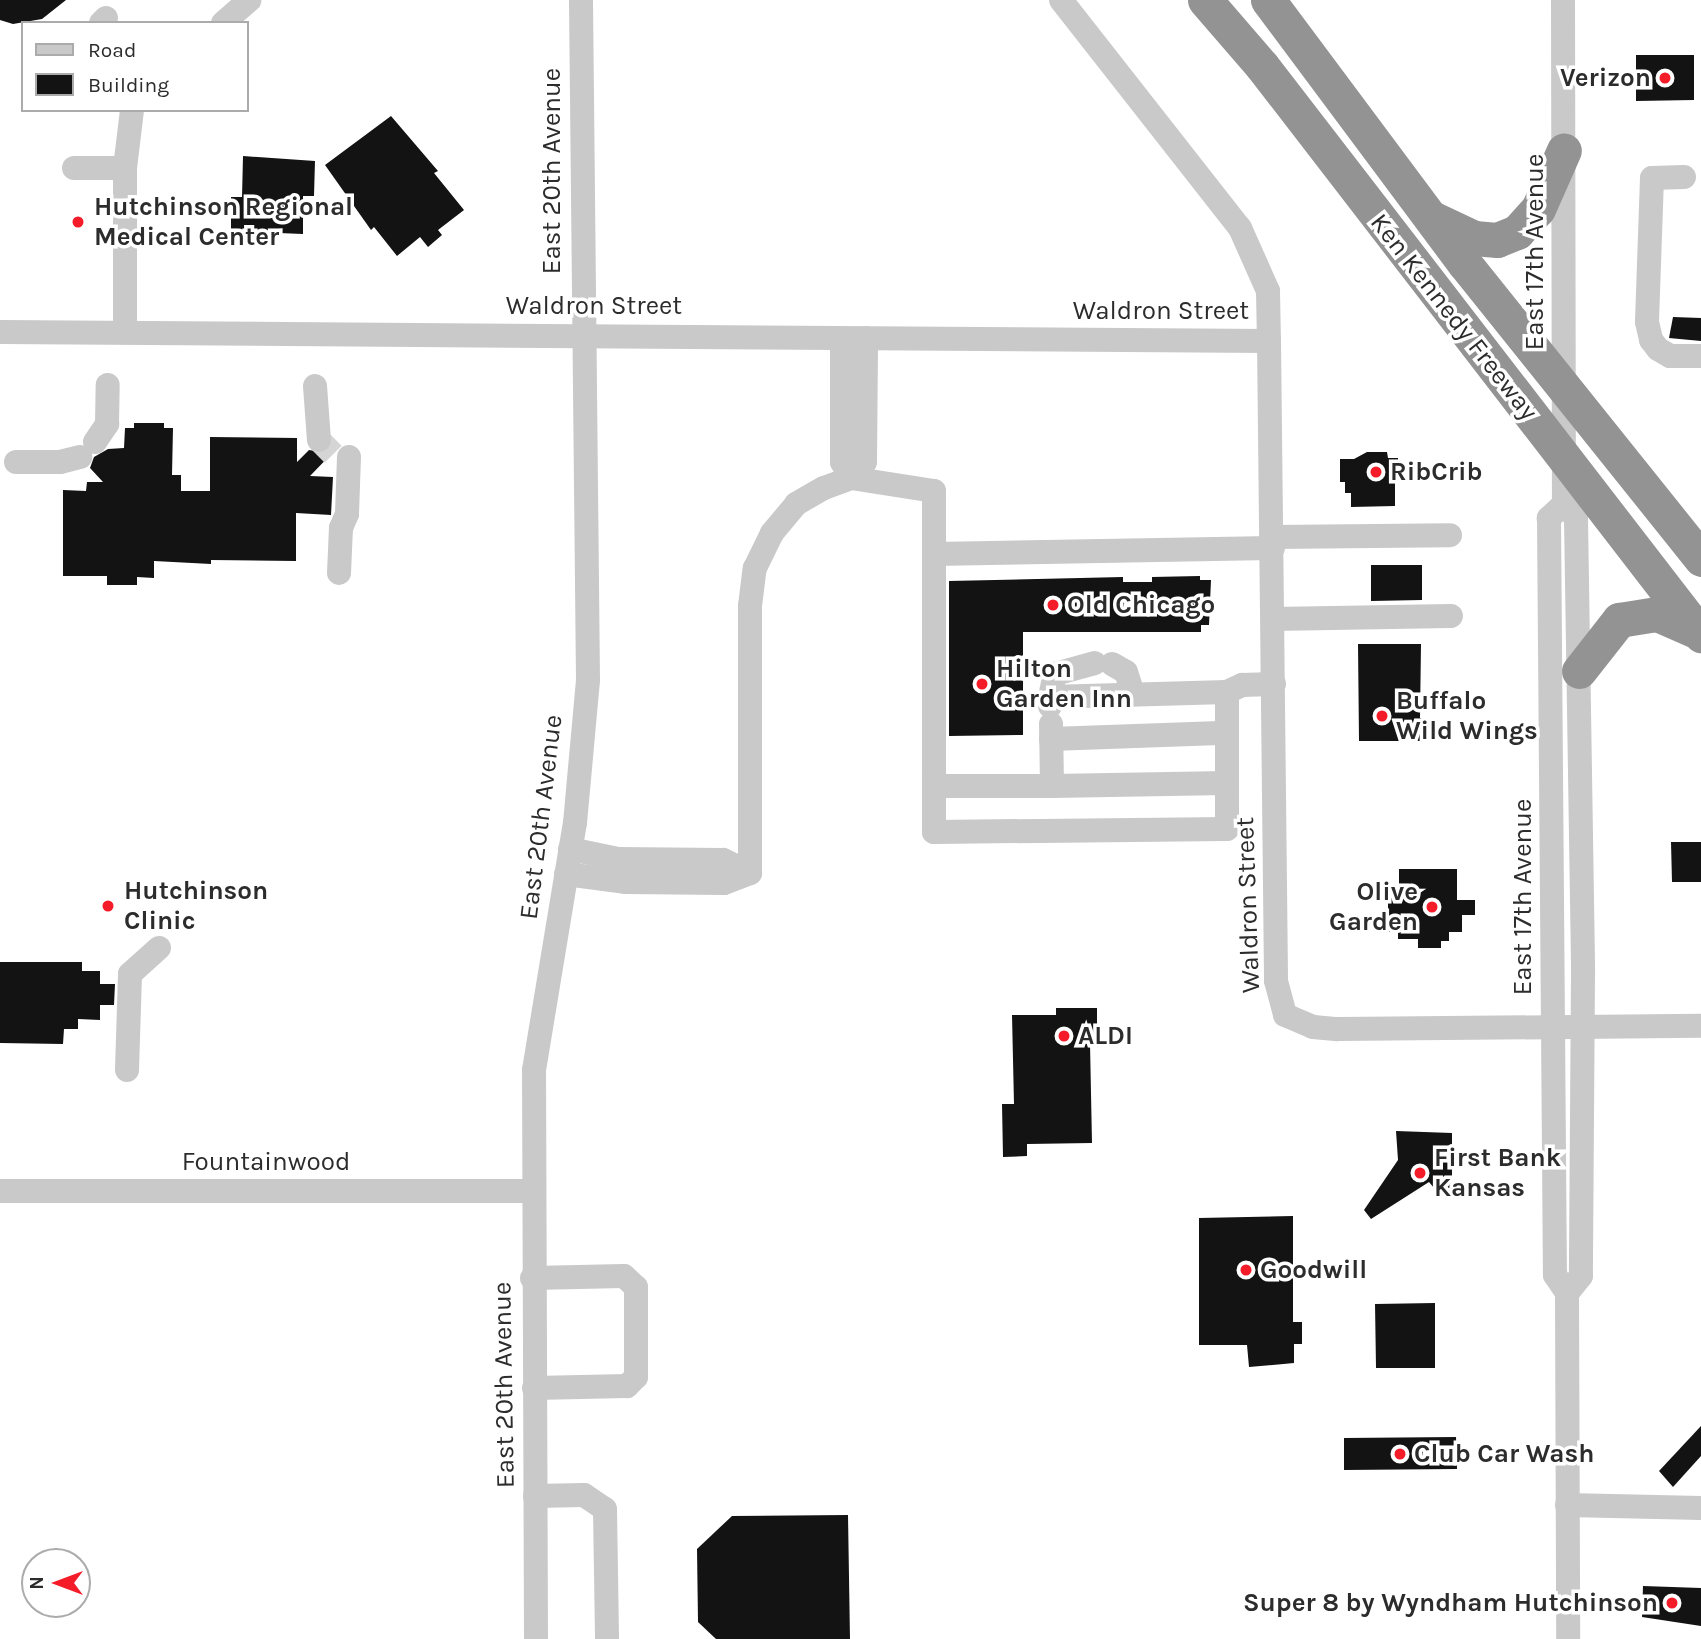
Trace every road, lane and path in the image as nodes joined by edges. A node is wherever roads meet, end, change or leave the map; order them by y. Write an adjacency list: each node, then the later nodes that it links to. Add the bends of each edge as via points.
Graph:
1 (249, 0): 7 (street)
2 (581, 0): 16 (street, East 20th Avenue)
3 (1061, 0): 18 (street, via 1241,228 1268,291)
4 (1205, 0): 19 (highway, Ken Kennedy Freeway, via 1262,66)
5 (1268, 0): 13 (highway, Ken Kennedy Freeway)
6 (1563, 0): 9 (street, East 17th Avenue)
7 (225, 21)
8 (132, 112): 11 (street)
9 (1564, 150): 13 (highway, via 1538,209 1517,232 1497,240 1474,238); 21 (street, East 17th Avenue)
10 (74, 168): 11 (street)
11 (125, 169): 15 (street)
12 (1684, 177): 20 (street, via 1652,178 1647,322 1658,349 1670,356)
13 (1433, 219): 21 (highway, Ken Kennedy Freeway)
14 (0, 332): 15 (street, Waldron Street)
15 (125, 332): 16 (street, Waldron Street)
16 (582, 336): 17 (street, Waldron Street); 45 (street, East 20th Avenue, via 588,680)
17 (854, 338): 18 (street, Waldron Street); 25 (street, via 865,462)
18 (1269, 341): 29 (street, Waldron Street)
19 (1483, 353): 21 (highway, via 1522,371); 26 (highway, Ken Kennedy Freeway)
20 (1701, 356)
21 (1560, 367): 26 (street, East 17th Avenue); 27 (highway, Ken Kennedy Freeway)
22 (108, 385): 24 (street, via 107,424 88,450 60,462)
23 (315, 386): 32 (street, via 343,452 347,514 341,528)
24 (16, 461)
25 (851, 478): 30 (street, via 933,491); 46 (street, via 796,504 772,533 755,568 750,606)
26 (1570, 486): 27 (highway, via 1621,481); 35 (highway, Ken Kennedy Freeway); 36 (street, East 17th Avenue, via 1576,519); 50 (street, East 17th Avenue, via 1549,518)
27 (1657, 503): 31 (highway, Ken Kennedy Freeway)
28 (1450, 535): 29 (street)
29 (1273, 542): 30 (street); 34 (street, Waldron Street)
30 (933, 554): 43 (street)
31 (1701, 559)
32 (339, 573)
33 (1451, 616): 34 (street)
34 (1273, 619): 37 (street, Waldron Street)
35 (1700, 634): 36 (highway, via 1657,614 1619,620 1605,632)
36 (1579, 671): 51 (street, East 17th Avenue)
37 (1274, 684): 38 (street, via 1242,685); 50 (street, Waldron Street, via 1276,981 1286,1015 1312,1027 1338,1029)
38 (1227, 692): 39 (street); 41 (street)
39 (1133, 694): 40 (street); 40 (street, via 1126,672 1103,664 1055,674)
40 (1051, 716): 41 (street); 44 (street)
41 (1227, 733): 42 (street)
42 (1227, 783): 43 (street, via 1227,829 1046,831 934,832); 44 (street)
43 (934, 786): 44 (street)
44 (1052, 786)
45 (570, 849): 46 (street, via 618,859 723,860); 47 (street, East 20th Avenue)
46 (750, 873): 47 (street, via 724,883 626,882)
47 (566, 874): 54 (street, East 20th Avenue, via 534,1070)
48 (159, 948): 52 (street, via 130,974)
49 (1701, 1026): 51 (street, Waldron Street)
50 (1553, 1028): 51 (street, Waldron Street); 56 (street, East 17th Avenue, via 1555,1275)
51 (1581, 1028): 56 (street, East 17th Avenue, via 1581,1276)
52 (127, 1070)
53 (0, 1191): 54 (street, Fountainwood)
54 (532, 1191): 55 (street, East 20th Avenue)
55 (532, 1278): 57 (street, East 20th Avenue); 57 (street, via 624,1276 636,1287 636,1377 627,1386)
56 (1567, 1293): 59 (street, East 17th Avenue)
57 (534, 1388): 58 (street, East 20th Avenue)
58 (535, 1496): 61 (street, East 20th Avenue); 62 (street, via 584,1495 605,1509)
59 (1567, 1505): 60 (street); 63 (street, East 17th Avenue)
60 (1701, 1508)
61 (536, 1639)
62 (607, 1639)
63 (1567, 1639)

